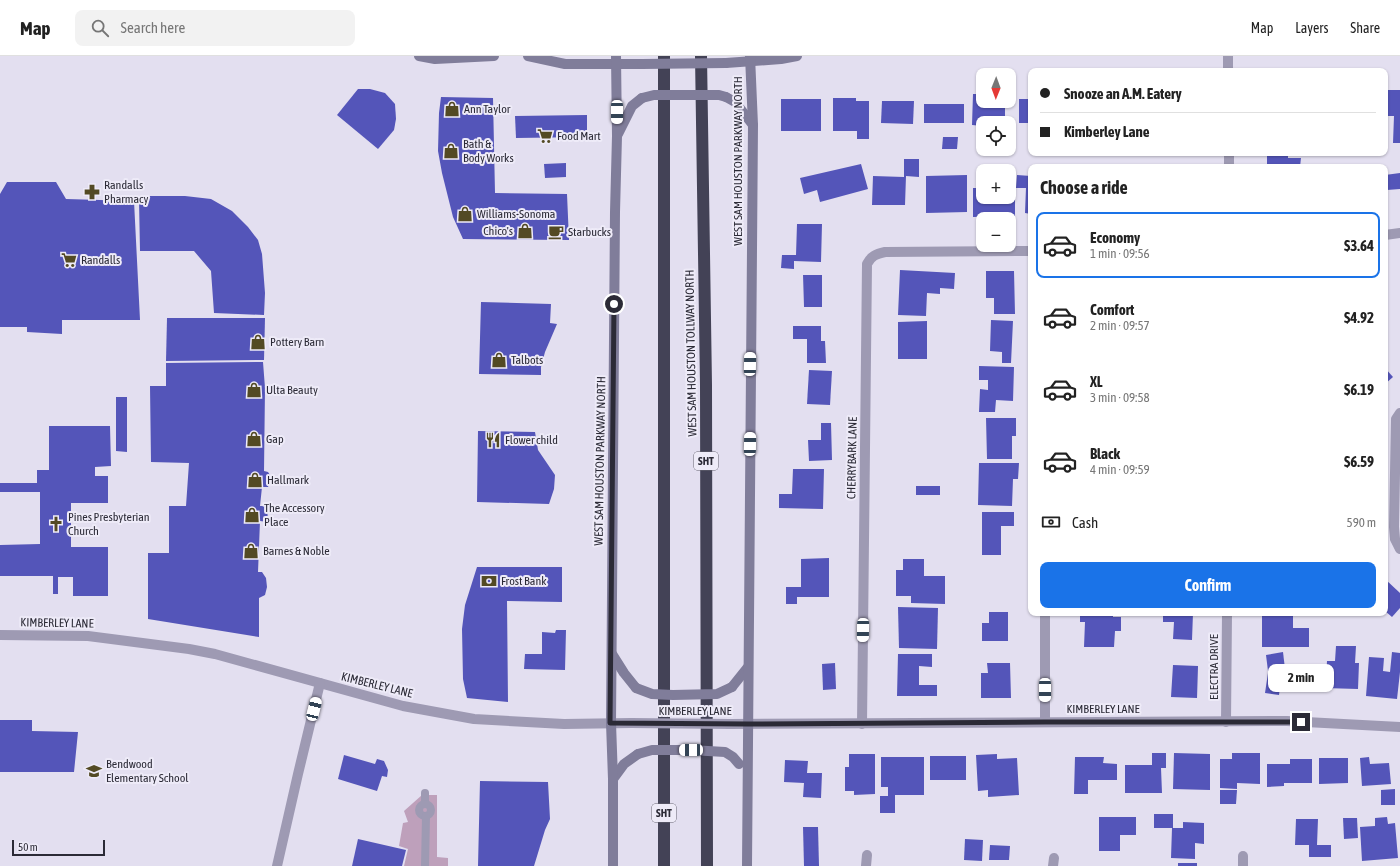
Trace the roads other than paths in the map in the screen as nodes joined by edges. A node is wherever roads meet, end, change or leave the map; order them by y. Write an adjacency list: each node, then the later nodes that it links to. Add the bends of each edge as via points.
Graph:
1 (419, 56): 2 (main road, via 435,59)
2 (494, 56)
3 (528, 56): 9 (main road, via 565,64)
4 (664, 56): 37 (highway, SHT)
5 (701, 56): 38 (highway, WEST SAM HOUSTON TOLLWAY NORTH / SHT, via 706,385)
6 (797, 56): 8 (main road)
7 (1228, 56): 10 (street)
8 (750, 59): 9 (main road, bridge, via 726,63 642,64); 11 (main road, WEST SAM HOUSTON PARKWAY NORTH)
9 (616, 60): 12 (main road, WEST SAM HOUSTON PARKWAY NORTH)
10 (1228, 68)
11 (752, 125): 12 (main road, bridge, via 734,102 726,97 654,95 642,98 632,106); 22 (main road, WEST SAM HOUSTON PARKWAY NORTH)
12 (617, 136): 21 (main road, WEST SAM HOUSTON PARKWAY NORTH)
13 (1400, 233): 14 (street)
14 (1388, 235)
15 (1028, 251): 28 (street, CHERRYBARK LANE, via 885,252 871,257 867,264)
16 (1400, 413): 17 (street, via 1396,419 1394,527 1395,539)
17 (1400, 549)
18 (1045, 616): 24 (street)
19 (1227, 616): 25 (street, ELECTRA DRIVE)
20 (0, 635): 23 (street, KIMBERLEY LANE, via 88,636 189,649)
21 (612, 654): 22 (main road, bridge, via 636,688 652,694 717,694 732,688); 26 (main road, WEST SAM HOUSTON PARKWAY NORTH)
22 (748, 667): 27 (main road, WEST SAM HOUSTON PARKWAY NORTH)
23 (320, 683): 26 (street, KIMBERLEY LANE, via 403,706 474,719 564,724); 34 (street)
24 (1045, 722): 25 (street, KIMBERLEY LANE); 28 (street, KIMBERLEY LANE)
25 (1226, 722): 29 (street, KIMBERLEY LANE, via 1287,721)
26 (610, 723): 27 (street, KIMBERLEY LANE, bridge); 30 (main road, WEST SAM HOUSTON PARKWAY NORTH)
27 (748, 724): 28 (street, KIMBERLEY LANE); 31 (main road, WEST SAM HOUSTON PARKWAY NORTH)
28 (862, 724)
29 (1400, 727)
30 (613, 779): 31 (main road, bridge, via 624,764 638,754 652,750 691,750 725,752 739,764); 36 (main road, WEST SAM HOUSTON PARKWAY NORTH)
31 (747, 783): 39 (main road, WEST SAM HOUSTON PARKWAY NORTH)
32 (425, 793): 35 (street, via 425,804 419,811 426,816)
33 (867, 855): 40 (street)
34 (277, 866)
35 (425, 866)
36 (613, 866)
37 (664, 866)
38 (707, 866)
39 (747, 866)
40 (866, 866)

